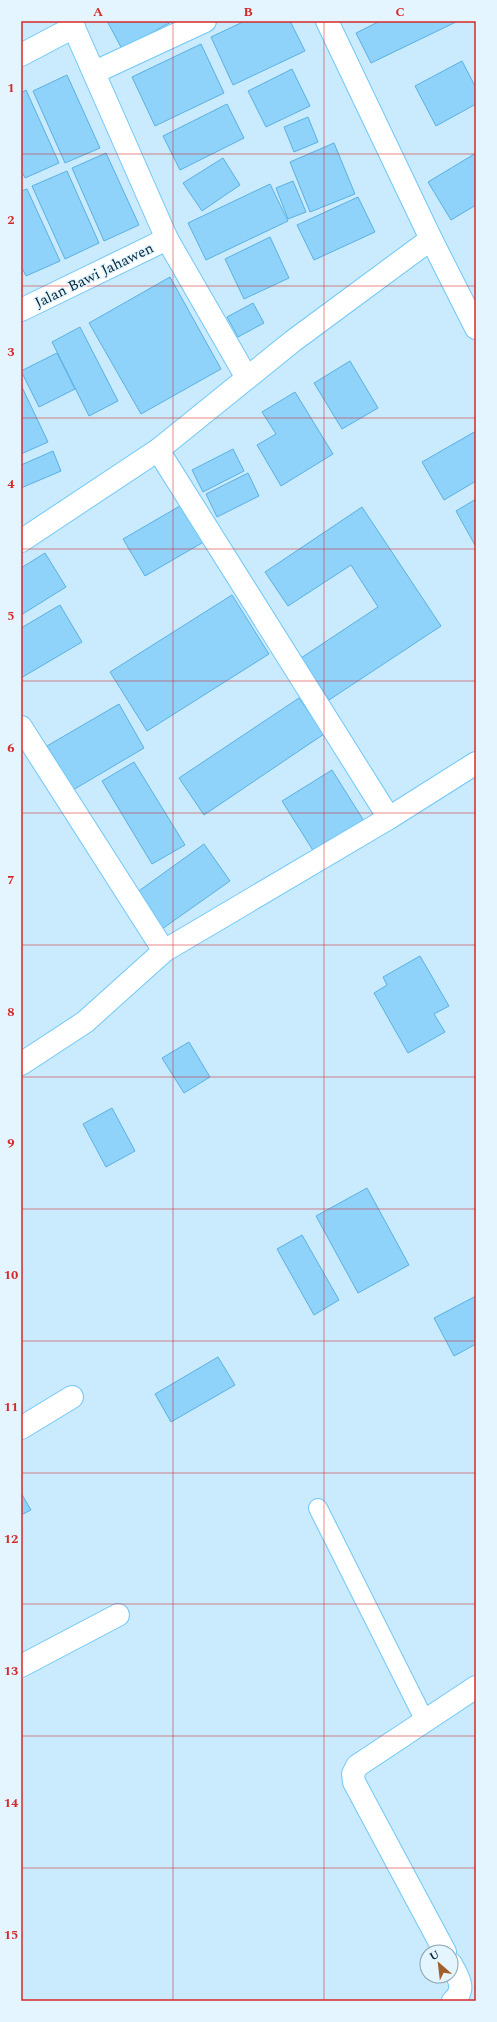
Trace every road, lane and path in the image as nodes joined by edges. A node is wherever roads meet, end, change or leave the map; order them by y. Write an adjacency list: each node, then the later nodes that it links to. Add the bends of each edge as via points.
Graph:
1 (205, 21): 5 (street)
2 (327, 21): 6 (street)
3 (72, 24): 4 (street); 5 (street)
4 (21, 55)
5 (95, 72): 7 (street)
6 (431, 238): 9 (street); 10 (street)
7 (167, 240): 8 (street, Jalan Bawi Jahawen); 10 (street)
8 (21, 310)
9 (476, 328)
10 (247, 378): 11 (street)
11 (158, 450): 12 (street); 15 (street)
12 (21, 541)
13 (21, 727): 16 (street)
14 (476, 763): 15 (street)
15 (389, 818): 16 (street)
16 (164, 951): 17 (street, via 85,1022)
17 (21, 1064)
18 (72, 1397): 19 (street)
19 (21, 1428)
20 (318, 1508): 24 (lane)
21 (118, 1615): 22 (street)
22 (21, 1666)
23 (476, 1687): 24 (street)
24 (425, 1721): 25 (street, via 357,1766 353,1778)
25 (441, 1944)
26 (459, 1979): 27 (street)
27 (459, 1999)

